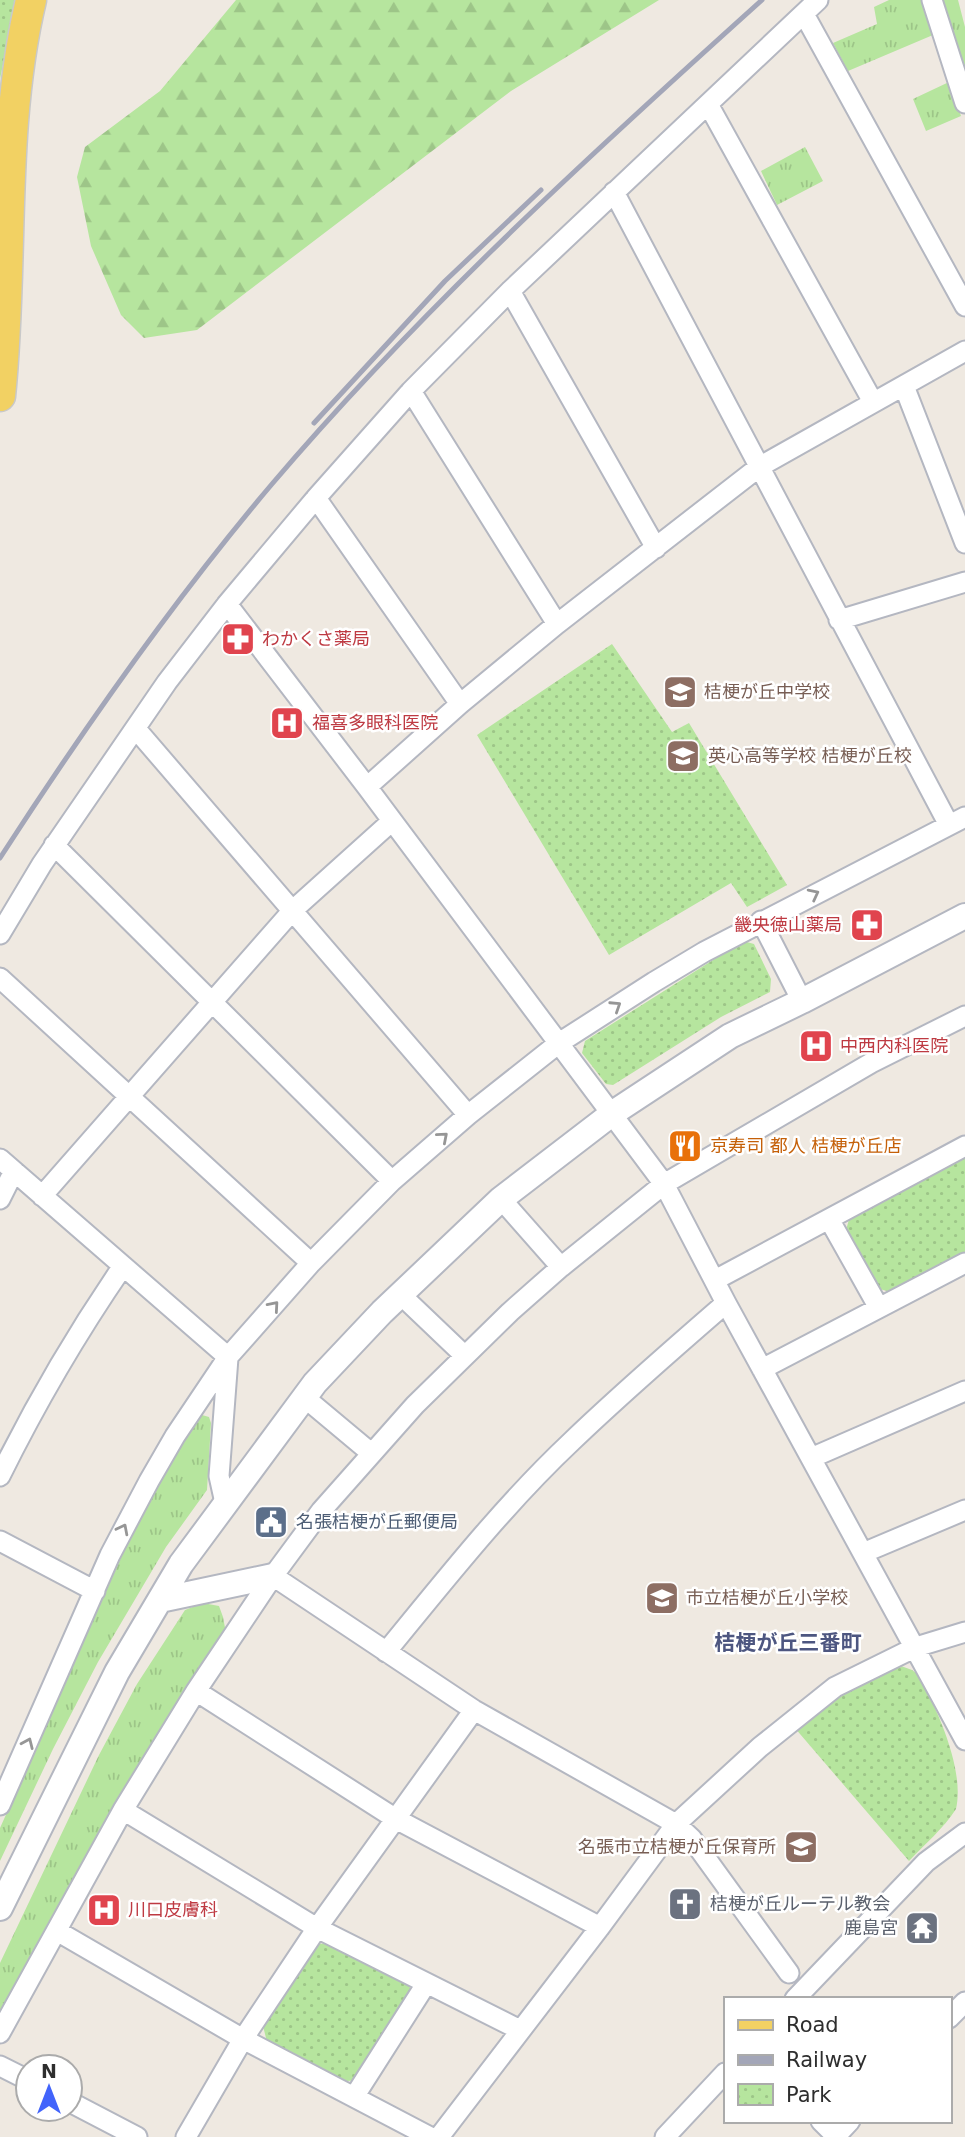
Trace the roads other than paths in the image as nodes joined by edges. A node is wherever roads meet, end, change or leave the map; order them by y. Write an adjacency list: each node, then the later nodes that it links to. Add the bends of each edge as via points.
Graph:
1 (30, 0): 12 (main road, via 12,62 1,134)
2 (932, 0): 4 (street)
3 (811, 7): 5 (street); 8 (street)
4 (965, 103)
5 (708, 104): 6 (street); 13 (street)
6 (614, 192): 7 (street); 14 (street)
7 (510, 291): 11 (street); 17 (street)
8 (965, 306)
9 (965, 351): 10 (street)
10 (904, 386): 13 (street); 16 (street)
11 (411, 391): 15 (street); 21 (street)
12 (0, 396)
13 (873, 402): 14 (street)
14 (758, 467): 17 (street); 20 (street)
15 (316, 498): 19 (street); 22 (street)
16 (965, 542)
17 (656, 548): 21 (street)
18 (965, 582): 20 (street)
19 (227, 604): 23 (street); 24 (street)
20 (839, 620): 26 (street)
21 (557, 624): 22 (street)
22 (460, 704): 24 (street)
23 (136, 729): 27 (street); 28 (street)
24 (367, 787): 25 (street)
25 (392, 821): 28 (street); 36 (street)
26 (957, 821): 30 (street, one-way to 26)
27 (54, 845): 31 (street); 34 (street)
28 (293, 910): 34 (street); 39 (street)
29 (965, 916): 33 (street)
30 (761, 921): 33 (street); 36 (street, one-way to 30, via 653,982)
31 (0, 934)
32 (0, 978): 37 (street)
33 (802, 1001): 38 (street, via 730,1036)
34 (212, 1002): 37 (street); 42 (street)
35 (965, 1016): 43 (street, via 871,1063)
36 (559, 1043): 38 (street); 39 (street)
37 (131, 1096): 44 (street); 48 (street)
38 (613, 1113): 43 (street); 46 (street)
39 (468, 1115): 42 (street, one-way to 39)
40 (965, 1146): 47 (street)
41 (7, 1165): 44 (street); 45 (street)
42 (392, 1181): 48 (street)
43 (664, 1184): 51 (street); 52 (street)
44 (42, 1196): 50 (street)
45 (0, 1199)
46 (501, 1199): 51 (street); 53 (street)
47 (829, 1219): 52 (street); 55 (street)
48 (311, 1263): 57 (street, one-way to 48)
49 (965, 1263): 55 (street)
50 (123, 1266): 57 (street); 63 (street, via 87,1317)
51 (561, 1267): 56 (street)
52 (715, 1280): 54 (street)
53 (400, 1294): 56 (street); 60 (street)
54 (726, 1303): 58 (street); 73 (street, via 570,1442 503,1513)
55 (879, 1308): 58 (street)
56 (465, 1356): 61 (street)
57 (228, 1357): 64 (street, via 219,1476); 69 (street, one-way to 57, via 149,1481)
58 (762, 1369): 62 (street)
59 (965, 1391): 62 (street)
60 (304, 1397): 61 (street); 64 (street)
61 (371, 1453): 68 (street)
62 (811, 1458): 67 (street)
63 (0, 1476)
64 (225, 1503): 70 (street)
65 (965, 1510): 67 (street)
66 (0, 1541): 69 (street)
67 (863, 1553): 72 (street)
68 (273, 1576): 70 (street); 73 (street); 74 (street)
69 (95, 1591): 77 (street, one-way to 69)
70 (160, 1600): 82 (street, via 117,1672)
71 (965, 1632): 72 (street)
72 (916, 1647): 76 (street); 80 (street, via 835,1688 760,1746)
73 (386, 1652): 75 (street)
74 (197, 1691): 78 (street); 79 (street)
75 (474, 1710): 79 (street); 80 (street)
76 (965, 1740)
77 (0, 1805)
78 (123, 1810): 84 (street); 85 (street)
79 (396, 1819): 83 (street); 84 (street)
80 (676, 1824): 83 (street); 86 (street)
81 (965, 1833): 88 (street, via 926,1862)
82 (0, 1908)
83 (600, 1927): 91 (street)
84 (317, 1928): 87 (street); 93 (street)
85 (57, 1931): 92 (street); 93 (street)
86 (789, 1973)
87 (426, 1984): 91 (street); 95 (street)
88 (797, 1997)
89 (965, 2002): 90 (street)
90 (951, 2016)
91 (520, 2031): 102 (street)
92 (0, 2033)
93 (243, 2039): 95 (street); 100 (street)
94 (724, 2074): 103 (street)
95 (354, 2097): 101 (street)
96 (84, 2109): 99 (street)
97 (823, 2123): 104 (street)
98 (848, 2123): 104 (street)
99 (137, 2137)
100 (186, 2137)
101 (430, 2137)
102 (439, 2137)
103 (665, 2137)
104 (836, 2137)

